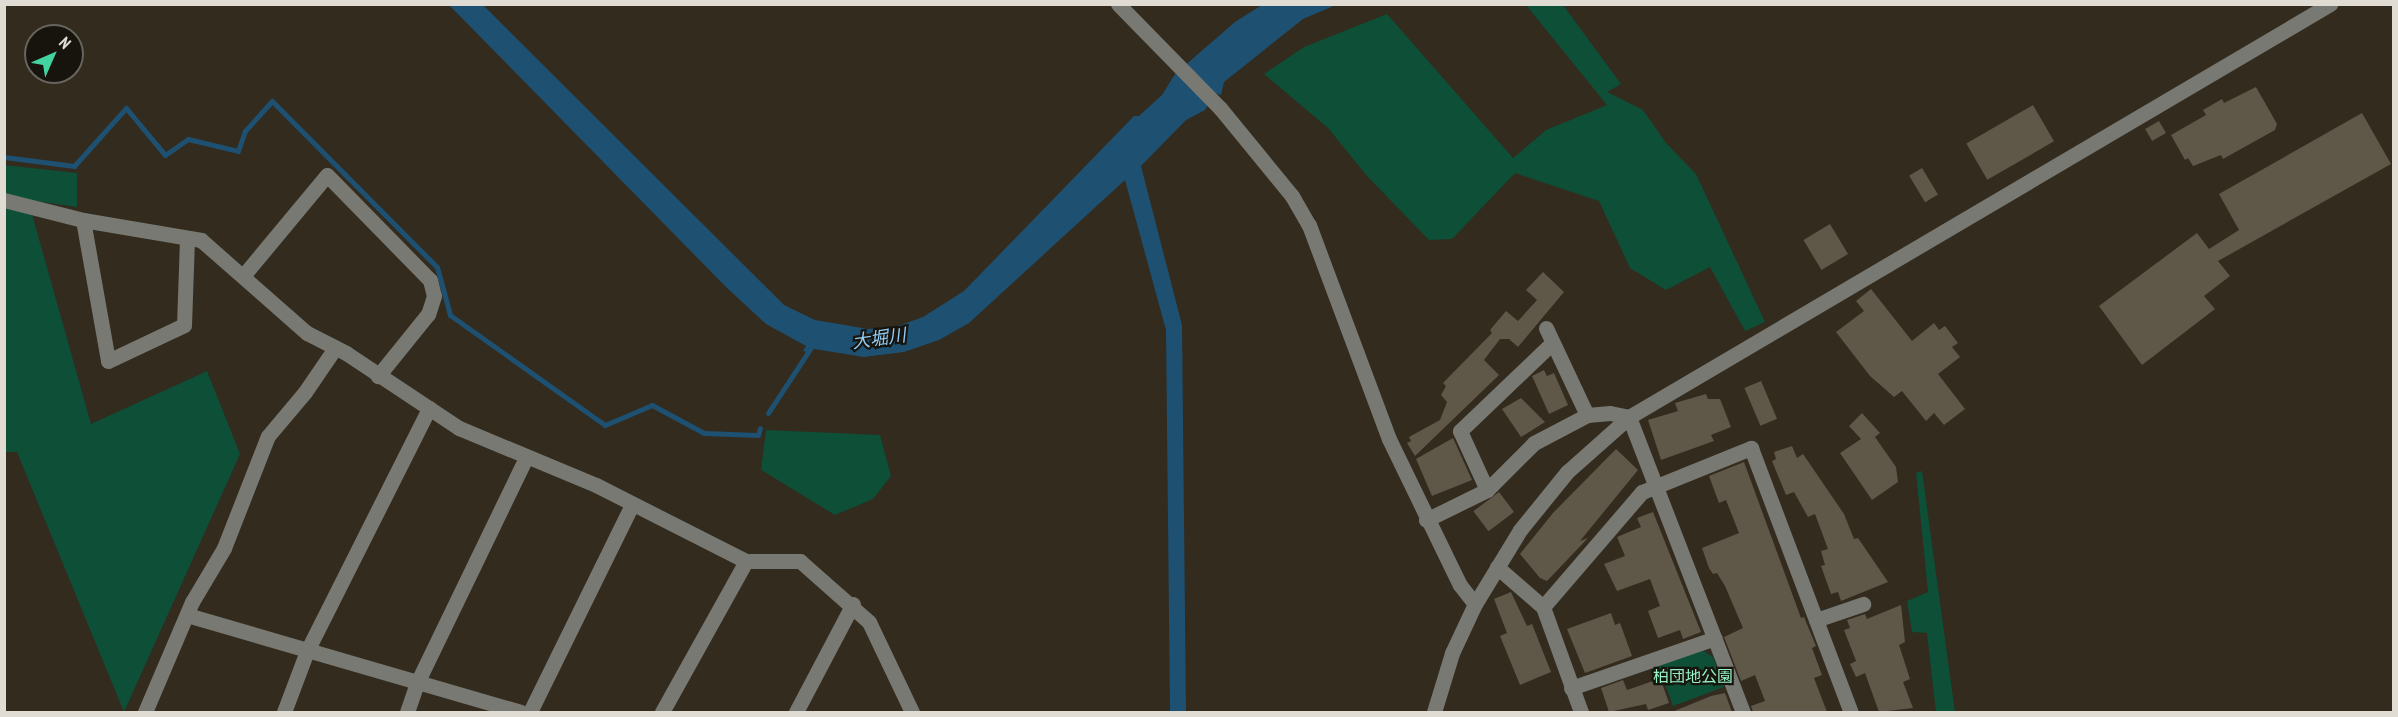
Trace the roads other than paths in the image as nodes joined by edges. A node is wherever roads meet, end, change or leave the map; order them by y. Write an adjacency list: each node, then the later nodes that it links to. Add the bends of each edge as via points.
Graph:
1 (1118, 4): 18 (street, via 1257,149 1309,225 1389,440)
2 (2330, 4): 13 (street)
3 (4, 200): 4 (street)
4 (83, 220): 5 (street); 5 (street, via 108,361 184,325)
5 (187, 237): 6 (street, via 213,247)
6 (243, 276): 9 (street, via 307,333); 10 (street, via 327,174 430,280 434,296 428,314)
7 (1546, 328): 8 (street)
8 (1552, 343): 12 (street); 16 (street, via 1460,431)
9 (335, 348): 10 (street); 25 (street, via 268,436 224,548)
10 (378, 376): 11 (street)
11 (429, 408): 14 (street, via 459,428); 28 (street)
12 (1587, 416): 13 (street, via 1610,413); 16 (street, via 1534,443)
13 (1629, 417): 15 (street); 20 (street, via 1550,491)
14 (526, 458): 17 (street, via 596,485); 29 (street)
15 (1656, 486): 24 (street, via 1642,492); 26 (street, via 1750,448); 27 (street)
16 (1486, 489): 18 (street)
17 (632, 505): 19 (street, via 686,528); 35 (street)
18 (1426, 520): 22 (street, via 1460,585)
19 (746, 561): 21 (street, via 800,561); 36 (street)
20 (1497, 567): 22 (street); 24 (street)
21 (853, 604): 37 (street); 38 (street, via 869,622)
22 (1475, 604): 39 (street, via 1452,653)
23 (1863, 604): 26 (street)
24 (1544, 607): 30 (street)
25 (187, 615): 28 (street); 31 (street)
26 (1816, 621): 42 (street)
27 (1715, 638): 30 (street); 41 (street)
28 (307, 651): 29 (street); 32 (street)
29 (417, 683): 33 (street); 34 (street)
30 (1571, 688): 40 (street)
31 (145, 712)
32 (284, 712)
33 (407, 712)
34 (520, 712)
35 (530, 712)
36 (662, 712)
37 (796, 712)
38 (912, 712)
39 (1434, 712)
40 (1581, 712)
41 (1743, 712)
42 (1851, 712)

